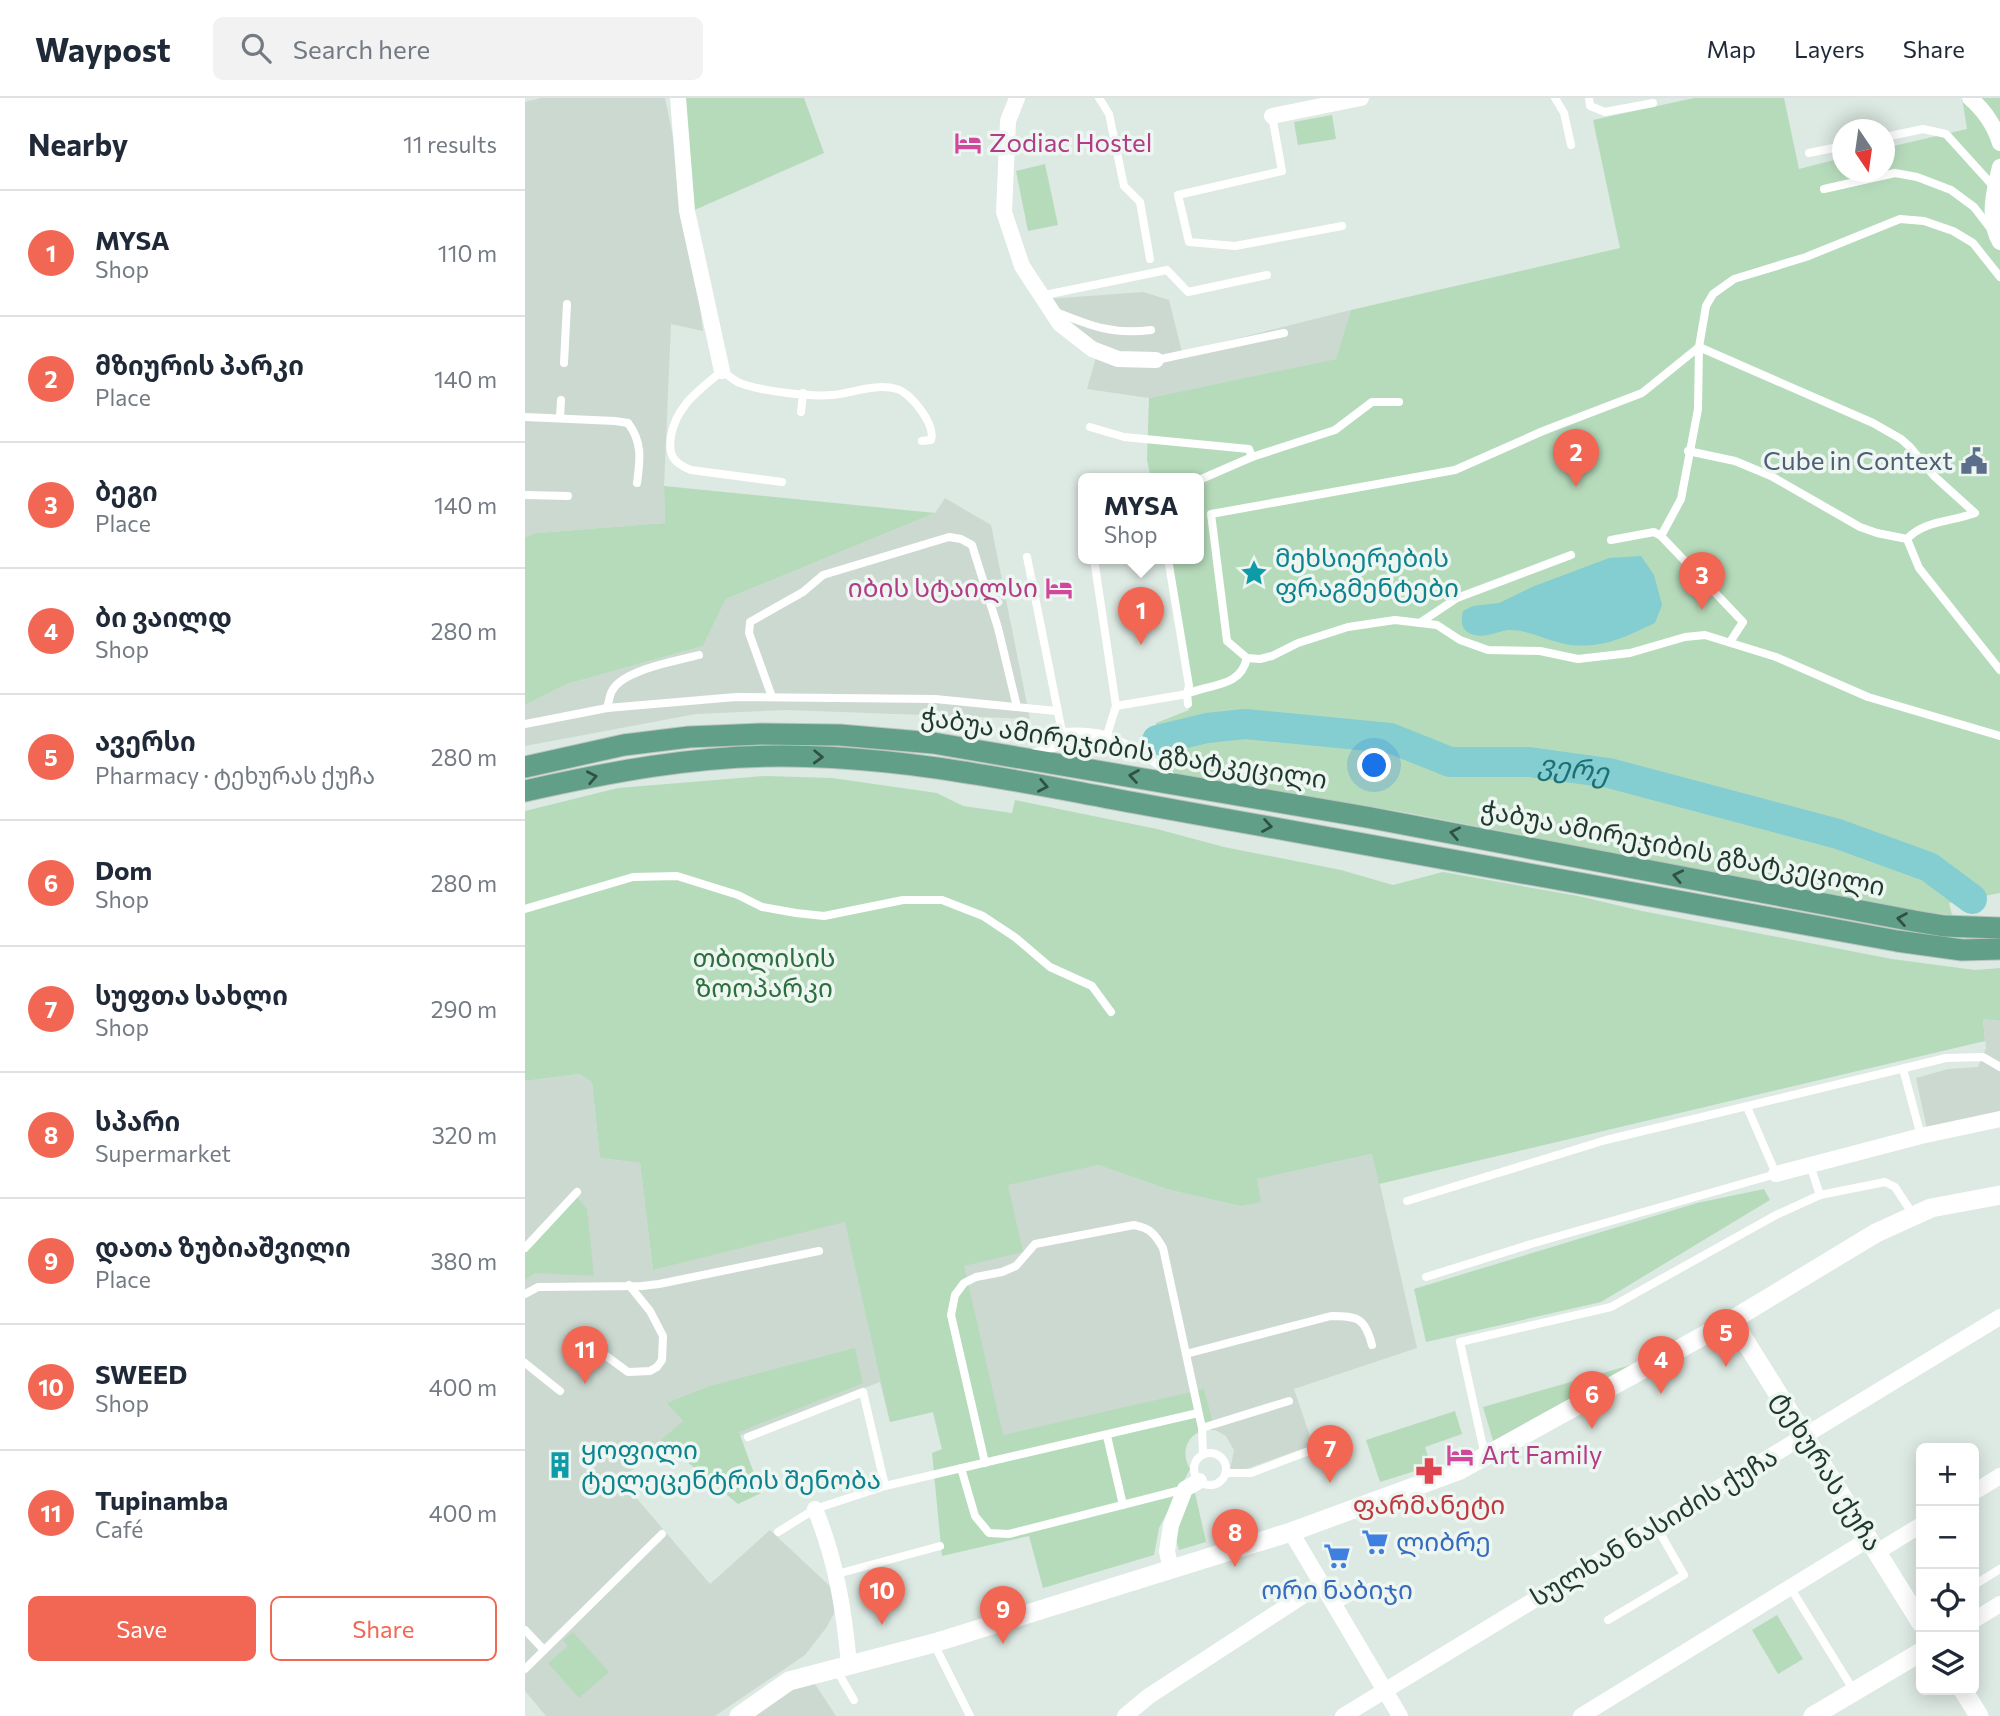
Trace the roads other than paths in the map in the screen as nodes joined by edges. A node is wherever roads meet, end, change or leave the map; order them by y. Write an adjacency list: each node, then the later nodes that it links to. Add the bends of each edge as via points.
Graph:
1 (678, 98): 30 (street, via 687,211)
2 (1017, 98): 23 (street, via 1008,121 1004,212 1022,266)
3 (1099, 98): 20 (lane, via 1109,114 1124,186 1140,202)
4 (1360, 98): 9 (street)
5 (1556, 98): 12 (lane)
6 (1589, 98): 8 (lane, via 1590,106 1605,112)
7 (1970, 98): 11 (street, via 1996,128)
8 (1653, 103)
9 (1272, 116): 18 (lane, via 1282,171 1178,195 1189,242 1235,246)
10 (1895, 135): 16 (lane, via 1923,129 1946,134)
11 (2000, 143)
12 (1571, 145)
13 (1832, 148): 14 (lane)
14 (1809, 153)
15 (2000, 167): 16 (street)
16 (1994, 187): 19 (street)
17 (1824, 189): 19 (lane, via 1895,173 1917,177 1974,207)
18 (1342, 226)
19 (1999, 239)
20 (1150, 259)
21 (1267, 275): 23 (lane, via 1188,292 1167,270)
22 (2000, 277): 27 (lane, via 1973,243 1953,231 1900,219 1806,257 1734,279 1713,294 1706,306)
23 (1045, 303): 25 (lane, via 1091,326 1126,333); 28 (street, via 1060,324 1092,349 1118,359)
24 (567, 304): 29 (lane)
25 (1151, 330)
26 (1284, 333): 28 (lane)
27 (1699, 347): 39 (lane, via 1697,409); 47 (lane, via 1901,439 1975,513 1926,525); 56 (lane, via 1641,393 1455,470 1211,514 1227,640)
28 (1156, 360)
29 (563, 363)
30 (722, 372): 31 (lane, via 755,387); 43 (lane, via 681,408 674,421 670,453 676,464 691,470)
31 (803, 393): 34 (lane); 38 (lane, via 899,389 914,401 931,430 931,440)
32 (561, 400): 36 (lane)
33 (1399, 402): 40 (lane, via 1372,402 1335,430)
34 (801, 412)
35 (525, 417): 36 (lane)
36 (560, 418): 42 (lane, via 628,424 636,434 641,455)
37 (1090, 427): 40 (lane, via 1124,437 1249,449)
38 (922, 442)
39 (1688, 451): 46 (lane, via 1681,499); 47 (lane, via 1735,461 1771,476 1860,527)
40 (1252, 457): 41 (lane)
41 (1204, 478)
42 (637, 482)
43 (782, 482)
44 (525, 495): 45 (lane)
45 (568, 496)
46 (1661, 536): 48 (lane, via 1654,532); 54 (lane, via 1743,622)
47 (1907, 539): 57 (lane, via 1919,568)
48 (1611, 540)
49 (1571, 555): 53 (lane, via 1457,598)
50 (1027, 557): 63 (lane)
51 (1095, 564): 60 (lane)
52 (1169, 564): 59 (lane)
53 (1420, 622): 54 (lane, via 1437,625 1488,650 1540,651 1578,659 1630,653 1695,636); 56 (lane, via 1395,620 1348,627 1272,656)
54 (1730, 642): 66 (lane, via 1868,697)
55 (699, 655): 62 (lane, via 621,680 612,690)
56 (1247, 657): 59 (lane, via 1235,680)
57 (2000, 670)
58 (772, 697): 61 (lane, via 935,699); 61 (lane, via 749,633 750,622 823,575 949,537 972,545); 62 (lane)
59 (1188, 699): 60 (lane)
60 (1116, 706): 65 (lane)
61 (1017, 707): 63 (lane)
62 (607, 708): 64 (lane)
63 (1056, 711): 65 (lane, via 1062,732)
64 (525, 724)
65 (1107, 735): 67 (lane); 69 (lane, via 1156,764)
66 (2000, 736)
67 (1020, 756): 68 (main road, ჭაბუა ამირეჯიბის გზატკეცილი, via 840,735 761,734 624,745); 69 (main road, ჭაბუა ამირეჯიბის გზატკეცილი, one-way to 67)
68 (525, 767)
69 (1178, 784): 72 (main road, ჭაბუა ამირეჯიბის გზატკეცილი, one-way to 69, via 1914,921)
70 (525, 791): 73 (main road, ჭაბუა ამირეჯიბის გზატკეცილი, one-way to 73, via 686,761 782,756 909,764 1897,941 1962,950)
71 (525, 909): 74 (lane, via 633,877 666,876 738,895 762,907 824,916 903,900 942,900 983,916 1050,967 1093,986)
72 (2000, 928)
73 (2000, 949)
74 (1111, 1012)
75 (2000, 1067): 76 (lane, via 1983,1057 1946,1058)
76 (1903, 1069): 77 (lane); 79 (lane)
77 (1747, 1107): 81 (lane); 85 (lane, via 1606,1140)
78 (2000, 1119): 79 (street)
79 (1921, 1136): 80 (street)
80 (1810, 1165): 81 (street); 83 (lane)
81 (1776, 1174): 89 (lane)
82 (577, 1192): 87 (lane)
83 (1820, 1195): 86 (lane, via 1885,1182 1895,1187); 107 (lane, via 1611,1307 1461,1342)
84 (2000, 1195): 86 (street, via 1931,1208)
85 (1407, 1200)
86 (1914, 1216): 92 (street, via 1876,1233)
87 (525, 1248)
88 (819, 1251): 90 (lane, via 659,1284)
89 (1426, 1278)
90 (629, 1285): 91 (lane, via 538,1287); 95 (lane, via 663,1336 662,1360 650,1371 628,1372)
91 (525, 1294)
92 (1732, 1320): 103 (street, ტეხურას ქუჩა); 107 (street)
93 (1999, 1320): 103 (street, სულხან ნასიძის ქუჩა)
94 (1372, 1345): 96 (lane, via 1361,1321 1331,1316)
95 (598, 1350)
96 (1186, 1354): 100 (lane); 108 (lane, via 1163,1248 1155,1234 1134,1225 1035,1244 1016,1266 976,1277 964,1283 955,1296 951,1315)
97 (525, 1363): 98 (lane)
98 (560, 1391)
99 (1289, 1401): 101 (lane)
100 (1198, 1413): 101 (lane); 102 (lane)
101 (1202, 1428): 106 (lane)
102 (1107, 1436): 108 (lane); 115 (lane)
103 (1805, 1436): 117 (street, სულხან ნასიძის ქუჩა); 122 (street, ტეხურას ქუჩა)
104 (748, 1437): 113 (lane, via 863,1392)
105 (1333, 1442): 110 (lane, via 1251,1473)
106 (1203, 1454): 110 (lane, via 1218,1455); 112 (lane, via 1195,1461)
107 (1485, 1456): 120 (street, via 1460,1470)
108 (985, 1463): 109 (lane)
109 (961, 1468): 113 (lane); 115 (lane, via 975,1517 989,1533 1009,1534)
110 (1226, 1473): 112 (lane, via 1215,1485)
111 (2000, 1476): 114 (street)
112 (1192, 1485): 115 (lane); 125 (street, via 1168,1538)
113 (885, 1486): 116 (lane)
114 (1979, 1490)
115 (1123, 1505)
116 (815, 1509): 119 (lane); 126 (street)
117 (1656, 1526): 135 (lane, via 1684,1575); 142 (street, სულხან ნასიძის ქუჩა)
118 (1916, 1527): 122 (street)
119 (778, 1532)
120 (1291, 1532): 125 (street); 128 (street)
121 (662, 1534): 138 (lane)
122 (1873, 1545): 130 (street); 133 (street, ტეხურას ქუჩა)
123 (940, 1546): 126 (lane)
124 (2000, 1569): 127 (lane)
125 (1171, 1570): 137 (street)
126 (837, 1574): 140 (street, via 845,1619)
127 (1979, 1582)
128 (1321, 1584): 132 (street); 148 (street)
129 (1370, 1587): 132 (lane)
130 (1790, 1587): 143 (lane); 151 (street)
131 (2000, 1604): 134 (street)
132 (1334, 1606): 142 (street)
133 (1916, 1614)
134 (1979, 1617)
135 (1608, 1619)
136 (525, 1630): 138 (lane)
137 (934, 1643): 140 (street); 147 (lane)
138 (544, 1650): 141 (lane)
139 (1916, 1655): 143 (street)
140 (842, 1666): 145 (lane); 146 (street, via 789,1681)
141 (525, 1669)
142 (1384, 1691): 149 (street, სულხან ნასიძის ქუჩა); 150 (street)
143 (1854, 1691): 152 (street)
144 (1966, 1695): 153 (street)
145 (854, 1700)
146 (739, 1716)
147 (970, 1716)
148 (1125, 1716)
149 (1343, 1716)
150 (1400, 1716)
151 (1581, 1716)
152 (1814, 1716)
153 (1979, 1716)

